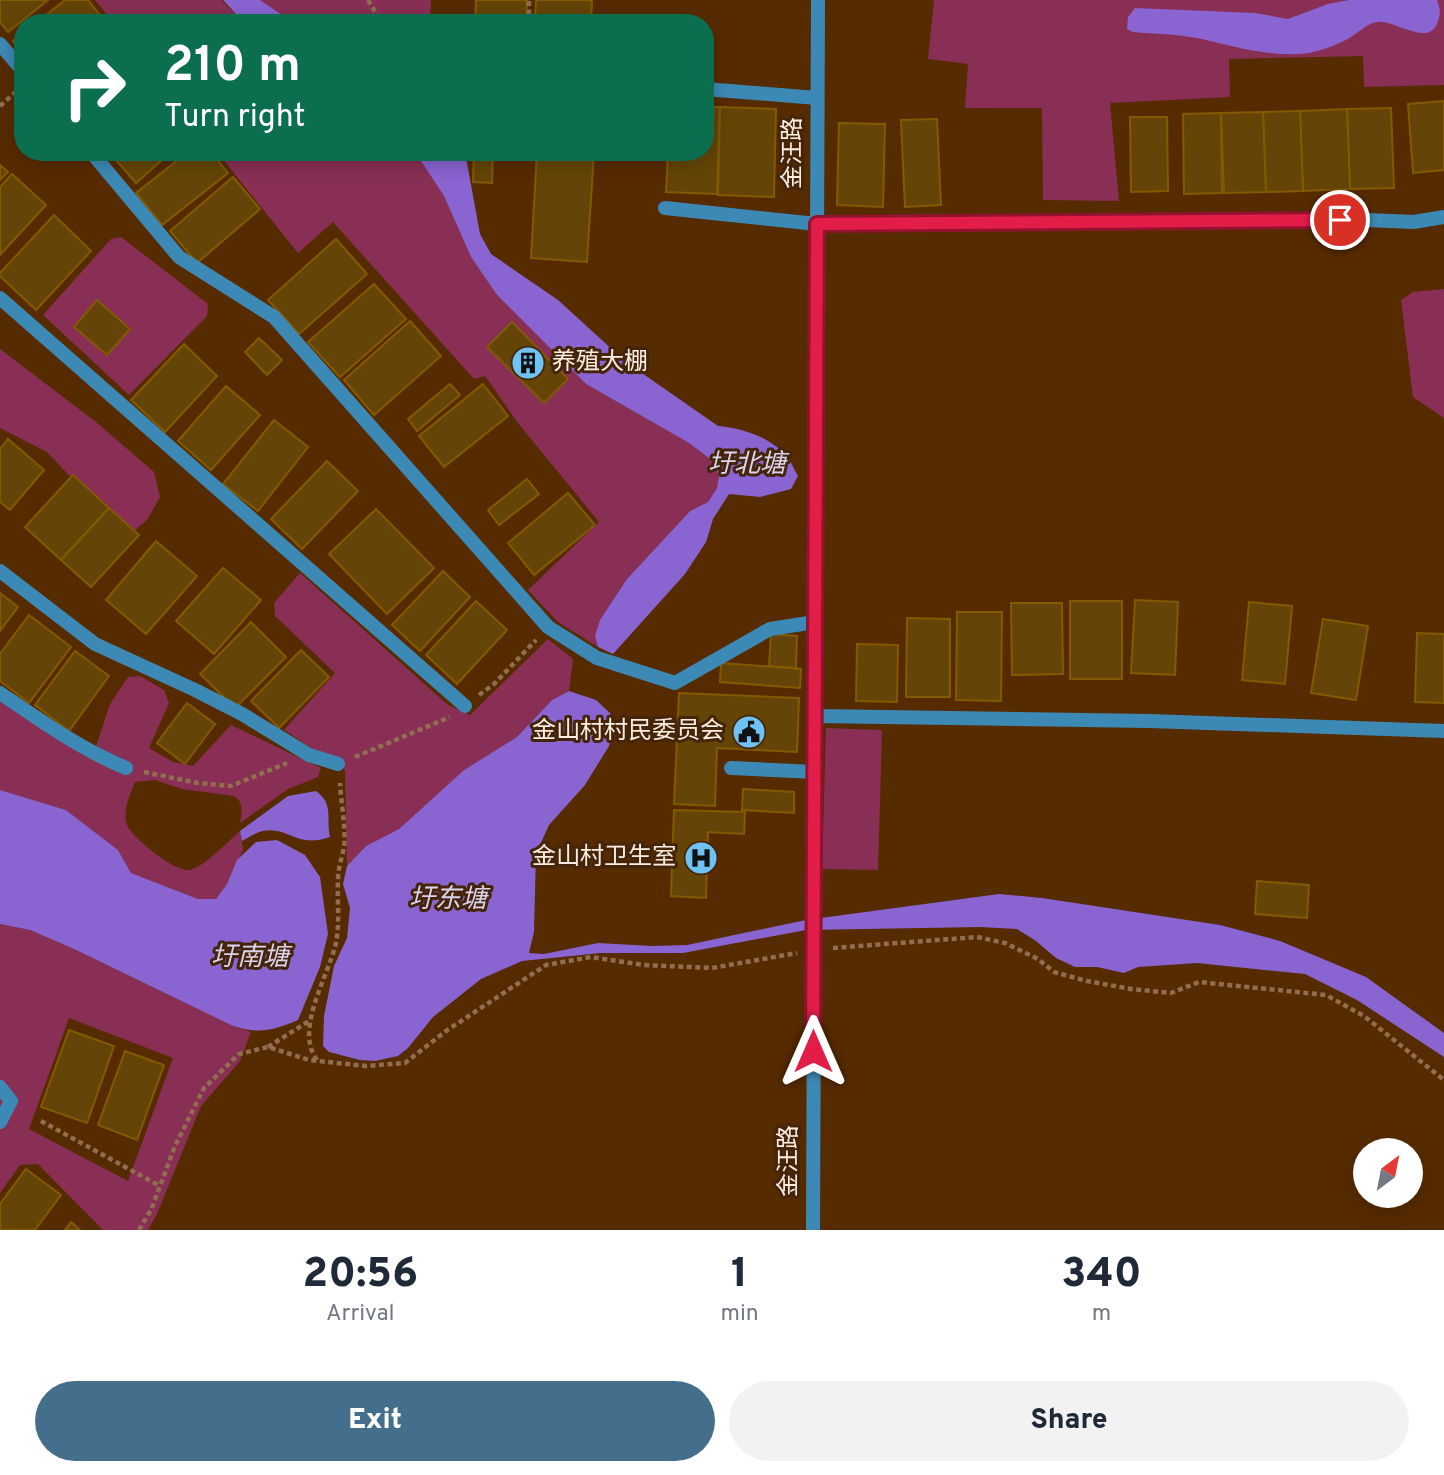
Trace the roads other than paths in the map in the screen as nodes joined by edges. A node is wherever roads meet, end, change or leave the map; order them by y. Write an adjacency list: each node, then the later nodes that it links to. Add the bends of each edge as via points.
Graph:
1 (818, 0): 5 (street, 金汪路)
2 (0, 44): 3 (street)
3 (14, 60)
4 (714, 90): 5 (street)
5 (817, 98): 9 (street, 金汪路)
6 (99, 161): 12 (street, via 179,257 274,317 548,627 597,658 675,683 771,629)
7 (665, 208): 9 (street)
8 (1444, 217): 9 (street, via 1414,222)
9 (817, 224): 12 (street, 金汪路)
10 (0, 298): 14 (street)
11 (0, 571): 17 (street, via 95,644 218,702 309,755)
12 (815, 622): 15 (street, 金汪路)
13 (0, 693): 18 (street, via 69,740)
14 (464, 706)
15 (815, 716): 16 (street, via 1150,721); 20 (street, 金汪路)
16 (1444, 732)
17 (338, 764)
18 (126, 768)
19 (732, 768): 20 (street)
20 (815, 772): 23 (street, 金汪路)
21 (0, 1087): 22 (street, via 11,1101)
22 (0, 1122)
23 (813, 1230)

